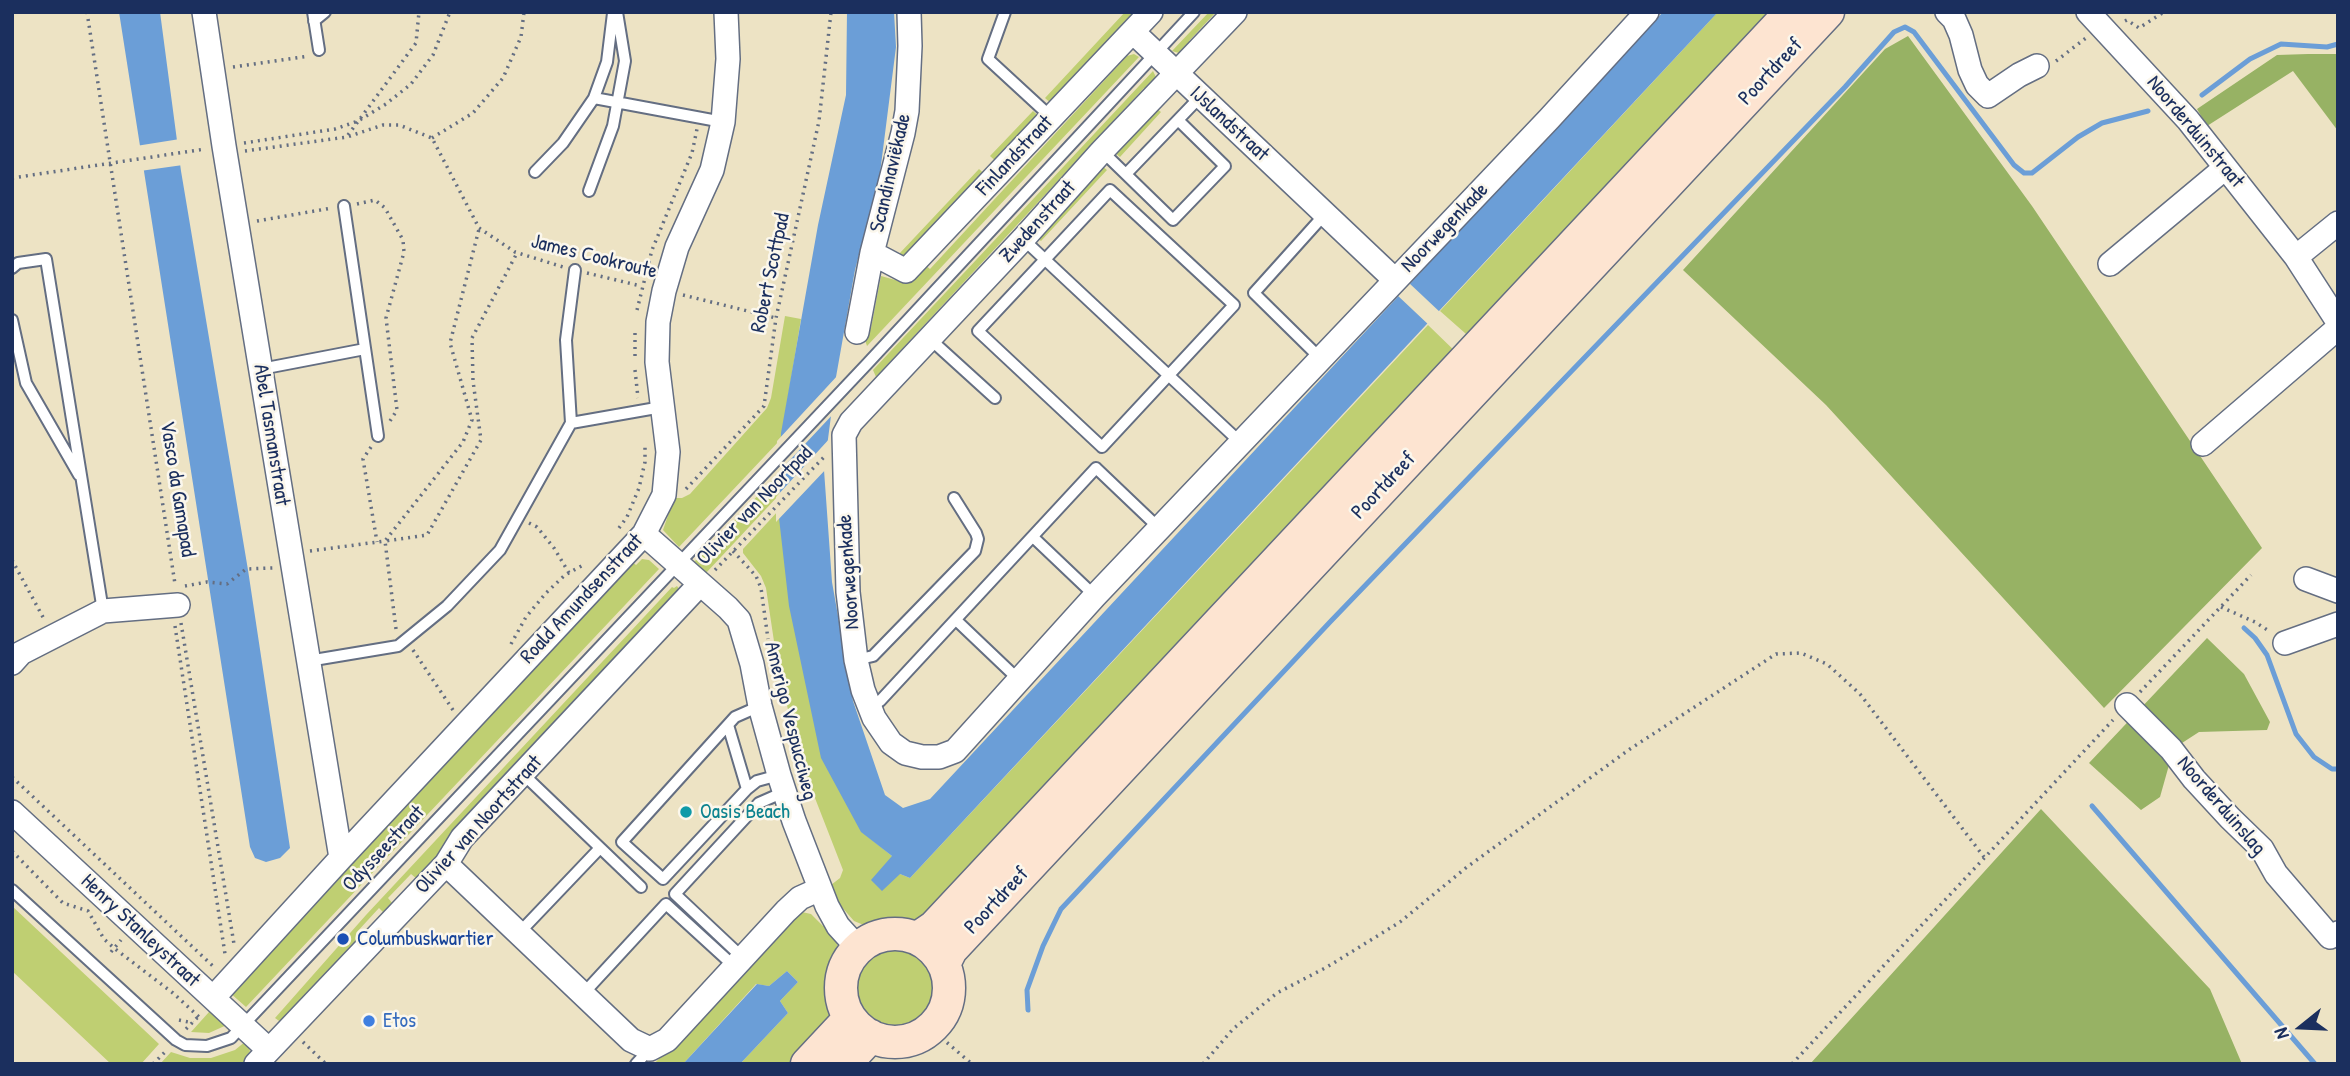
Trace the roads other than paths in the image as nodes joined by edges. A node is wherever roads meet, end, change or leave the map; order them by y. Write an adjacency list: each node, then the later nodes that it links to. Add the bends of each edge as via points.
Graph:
1 (204, 12): 51 (street, Abel Tasmanstraat, via 214,70 219,150)
2 (325, 12): 15 (lane)
3 (615, 12): 22 (lane, via 607,62); 23 (lane, via 625,61)
4 (726, 12): 26 (street, Roald Amundsenstraat)
5 (909, 12): 36 (street, Scandinaviëkade, via 903,133)
6 (1005, 12): 24 (lane, via 988,59)
7 (1151, 12): 16 (street, Finlandstraat)
8 (1194, 12): 18 (lane, Odysseestraat)
9 (1235, 12): 20 (street, Zwedenstraat)
10 (1647, 12): 42 (street, Noorwegenkade)
11 (1791, 12): 49 (main road, Poortdreef)
12 (1828, 12): 49 (main road, Poortdreef)
13 (1947, 12): 19 (street, via 1961,35 1970,71 1988,96)
14 (2088, 12): 28 (street, Noorderduinstraat, via 2188,120)
15 (313, 17): 17 (lane)
16 (1133, 32): 18 (street, IJslandstraat); 24 (street, Finlandstraat)
17 (318, 50)
18 (1155, 54): 20 (street, IJslandstraat); 66 (lane, Odysseestraat)
19 (2037, 66)
20 (1177, 75): 21 (street, IJslandstraat); 27 (street, Zwedenstraat)
21 (1200, 97): 25 (lane); 33 (street, IJslandstraat)
22 (594, 98): 23 (lane); 29 (lane, via 563,143)
23 (617, 102): 26 (lane); 31 (lane)
24 (1051, 117): 36 (street, Finlandstraat, via 906,271)
25 (1178, 120): 30 (lane); 30 (lane, IJslandstraat, via 1226,166 1172,220)
26 (723, 122): 55 (street, Roald Amundsenstraat, via 712,170 653,288 658,322)
27 (1102, 151): 30 (lane, IJslandstraat); 35 (street, Zwedenstraat)
28 (2225, 168): 37 (street, Noorderduinstraat); 39 (street)
29 (535, 172)
30 (1126, 174)
31 (590, 191)
32 (344, 206): 48 (lane)
33 (1325, 214): 42 (street, IJslandstraat); 50 (lane, via 1254,293)
34 (2338, 223): 37 (street)
35 (1023, 239): 38 (lane); 47 (street, Zwedenstraat)
36 (872, 253): 46 (street, Scandinaviëkade)
37 (2296, 257): 44 (street, Noorderduinstraat)
38 (1045, 259): 52 (lane); 52 (lane, via 1110,190 1234,305); 52 (lane, via 978,331 987,340 1102,447)
39 (2110, 264)
40 (12, 268): 61 (lane, via 46,259)
41 (575, 270): 56 (lane, via 566,340)
42 (1395, 280): 50 (street, Noorwegenkade)
43 (12, 320): 61 (lane, via 26,383)
44 (2338, 323)
45 (2338, 328): 60 (street)
46 (856, 332)
47 (930, 339): 54 (lane); 58 (street, Zwedenstraat, via 851,422)
48 (365, 349): 51 (lane); 57 (lane)
49 (1488, 355): 53 (main road, Poortdreef)
50 (1321, 359): 59 (street, Noorwegenkade)
51 (261, 369): 77 (street, Abel Tasmanstraat)
52 (1169, 375): 59 (lane)
53 (1464, 380): 96 (main road, Poortdreef, via 934,927); 99 (main road, Poortdreef, via 951,950)
54 (995, 398)
55 (651, 409): 56 (lane); 64 (street, Roald Amundsenstraat, via 668,452 664,495)
56 (571, 423): 77 (lane, via 500,550 447,606 402,642)
57 (379, 436)
58 (838, 442): 76 (street, Noorwegenkade)
59 (1241, 443): 63 (street, Noorwegenkade)
60 (2203, 444)
61 (82, 481): 72 (lane)
62 (954, 498): 76 (lane, via 976,533 975,551 873,656)
63 (1160, 529): 65 (lane, via 1096,468); 70 (street, Noorwegenkade)
64 (644, 534): 66 (street, Amerigo Vespucciweg); 89 (street, Roald Amundsenstraat)
65 (1033, 537): 70 (lane); 73 (lane)
66 (678, 565): 68 (street, Amerigo Vespucciweg); 102 (lane, Odysseestraat)
67 (2306, 579): 69 (street)
68 (700, 584): 81 (street, Amerigo Vespucciweg, via 739,620); 84 (street, Olivier van Noortstraat)
69 (2338, 591)
70 (1095, 596): 79 (street, Noorwegenkade)
71 (175, 599): 72 (street)
72 (103, 611): 78 (street, via 21,653)
73 (956, 620): 79 (lane); 82 (lane)
74 (2338, 624): 75 (street)
75 (2285, 643)
76 (856, 660): 82 (street, Noorwegenkade)
77 (308, 661): 89 (street, Abel Tasmanstraat)
78 (12, 663)
79 (1019, 680): 82 (street, Noorwegenkade, via 955,751 939,757 905,753 891,743)
80 (2127, 705): 95 (street, Noorderduinslag, via 2262,849 2276,874 2330,937)
81 (760, 706): 83 (lane, Amerigo Vespucciweg); 85 (street, Amerigo Vespucciweg)
82 (870, 708)
83 (728, 725): 86 (lane); 86 (lane, Amerigo Vespucciweg, via 622,842 663,879)
84 (523, 774): 88 (lane); 90 (street, Olivier van Noortstraat, via 462,838)
85 (781, 784): 86 (lane, Amerigo Vespucciweg, via 757,781); 92 (street, Amerigo Vespucciweg); 98 (lane, Amerigo Vespucciweg, via 675,894)
86 (747, 789)
87 (12, 812): 101 (street, Henry Stanleystraat)
88 (600, 848): 91 (lane); 94 (lane)
89 (341, 858): 101 (street, Roald Amundsenstraat)
90 (446, 864): 94 (street); 104 (street, Olivier van Noortstraat)
91 (641, 887)
92 (820, 889): 97 (street, Amerigo Vespucciweg, via 838,926); 98 (street, via 800,898)
93 (12, 890): 102 (lane, Odysseestraat, via 176,1040 207,1046 231,1038)
94 (519, 933): 100 (street)
95 (2338, 933)
96 (918, 938): 97 (main road, via 886,934); 99 (main road)
97 (858, 948): 103 (main road, via 843,974 841,989 843,1004)
98 (739, 962): 100 (lane, via 666,904); 105 (street, via 667,1040)
99 (944, 964): 103 (main road, via 948,999 931,1029 896,1042)
100 (583, 994): 105 (street)
101 (213, 998): 102 (street, Henry Stanleystraat)
102 (244, 1026): 104 (street, Henry Stanleystraat)
103 (860, 1027): 106 (main road); 107 (main road)
104 (262, 1057)
105 (643, 1057)
106 (807, 1064)
107 (845, 1064)

